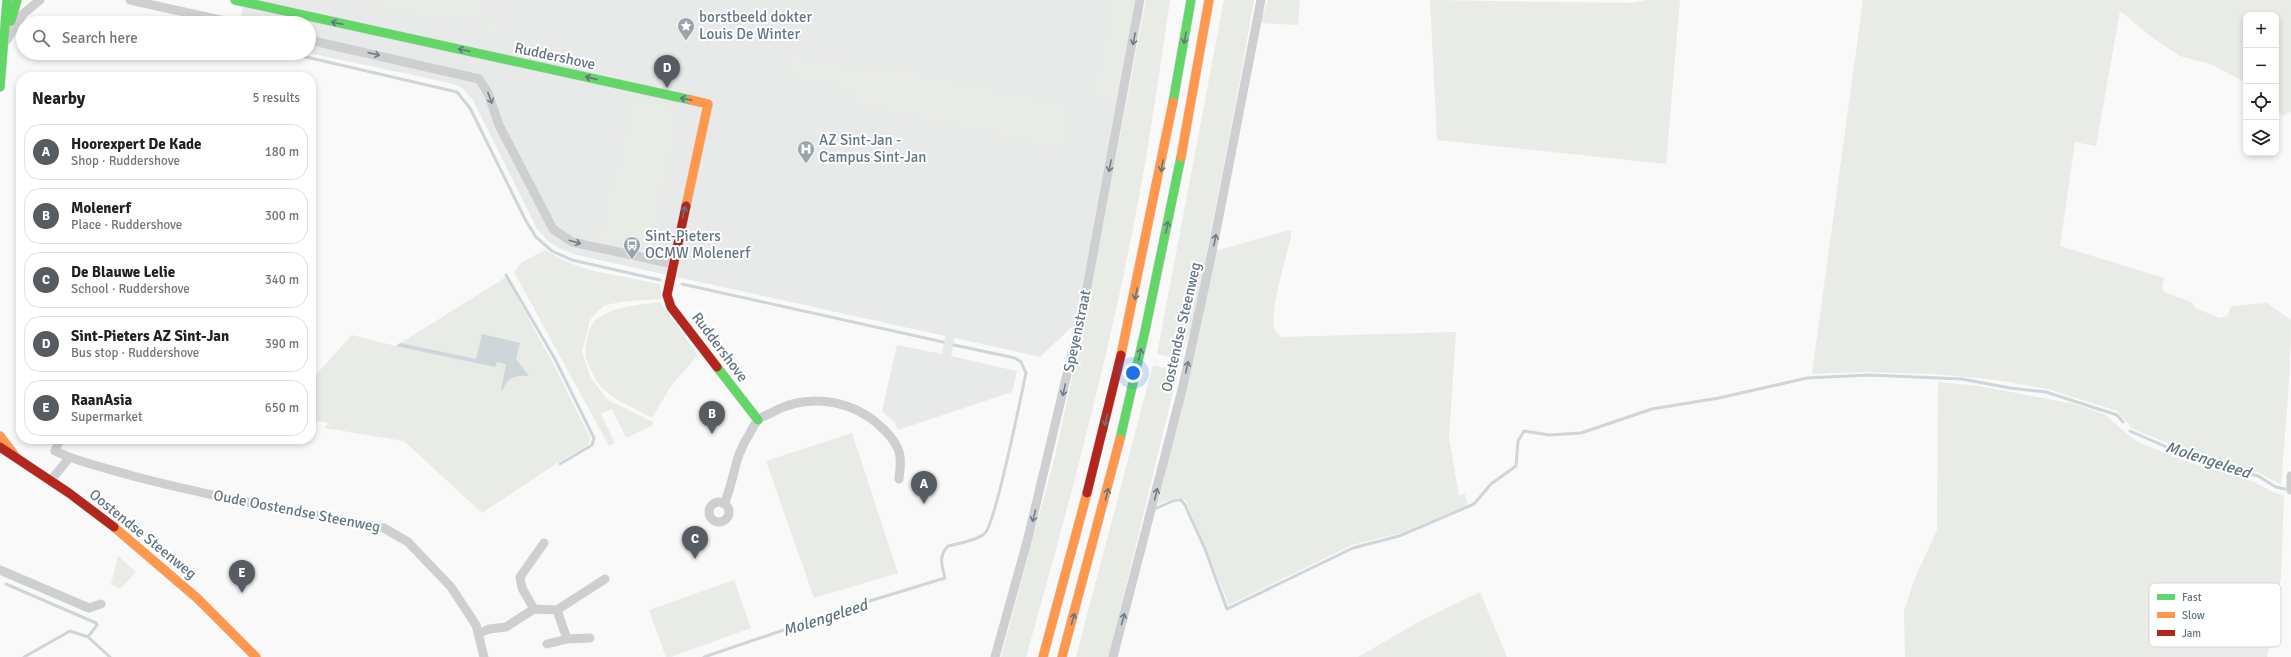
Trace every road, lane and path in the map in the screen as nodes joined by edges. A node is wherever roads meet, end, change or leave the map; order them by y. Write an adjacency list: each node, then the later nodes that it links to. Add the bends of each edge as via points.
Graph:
1 (7, 0): 16 (main road)
2 (17, 0): 16 (main road)
3 (40, 0): 10 (street)
4 (130, 0): 11 (street)
5 (235, 0): 12 (main road, Ruddershove, one-way to 5)
6 (1140, 0): 42 (street, Speyenstraat, one-way to 42, via 1084,303 1028,538)
7 (1191, 0): 43 (main road, one-way to 43, via 1133,307 1076,541)
8 (1209, 0): 44 (main road, one-way to 8, via 1094,546 1146,329 1188,121)
9 (1261, 0): 45 (street, Oostendse Steenweg, one-way to 9, via 1190,355)
10 (22, 16)
11 (202, 16)
12 (308, 16)
13 (316, 18): 18 (main road, Ruddershove, one-way to 13, via 708,104)
14 (16, 25): 16 (street)
15 (316, 42): 18 (street, one-way to 18, via 479,79 488,93 499,125 553,229 572,242)
16 (4, 44): 17 (main road)
17 (0, 87)
18 (673, 264): 19 (main road, Ruddershove, via 667,296 672,307)
19 (758, 420): 26 (street, via 777,409 809,402 833,402 854,408 881,427 898,449); 29 (street, via 736,461)
20 (0, 436): 23 (main road)
21 (58, 444): 24 (street, Oude Oostendse Steenweg, via 55,451)
22 (0, 447): 23 (main road, Oostendse Steenweg)
23 (16, 457): 27 (main road, Oostendse Steenweg)
24 (69, 458): 27 (street); 36 (street, Oude Oostendse Steenweg, via 216,496 384,528 408,542 450,587 476,625)
25 (2291, 476): 28 (street)
26 (899, 479)
27 (51, 480): 40 (main road, Oostendse Steenweg, via 166,568 216,614)
28 (2291, 490)
29 (724, 504)
30 (544, 542): 34 (street, via 520,577 522,588)
31 (0, 570): 33 (street, via 89,608)
32 (605, 579): 35 (street)
33 (102, 604)
34 (534, 609): 35 (street); 36 (street, via 506,627 489,629)
35 (557, 610): 38 (street)
36 (478, 634): 41 (street, Oude Oostendse Steenweg)
37 (590, 638): 38 (street)
38 (567, 639): 39 (street)
39 (547, 644)
40 (256, 657)
41 (484, 657)
42 (995, 657)
43 (1043, 657)
44 (1062, 657)
45 (1113, 657)

